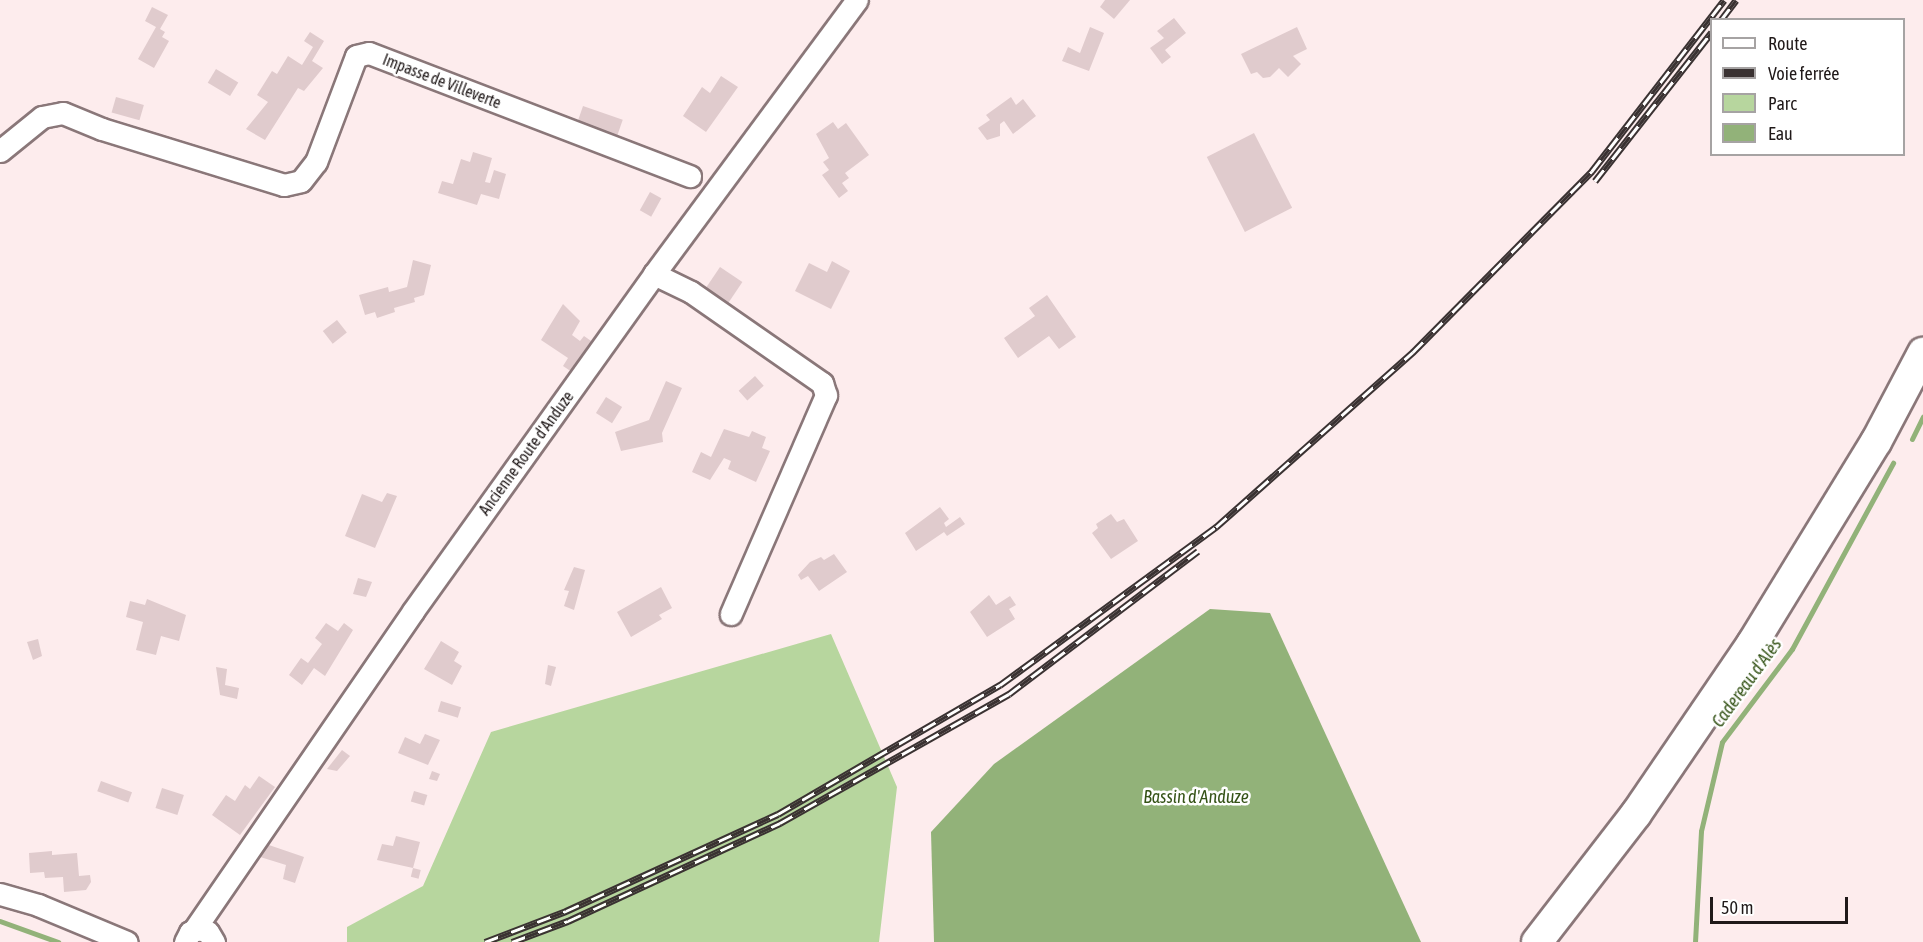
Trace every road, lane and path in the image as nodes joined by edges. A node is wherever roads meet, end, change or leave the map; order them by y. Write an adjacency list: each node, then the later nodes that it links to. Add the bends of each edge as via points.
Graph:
1 (857, 0): 4 (street, Ancienne Route d'Anduze)
2 (0, 151): 3 (street, Impasse de Villeverte, via 42,117 63,113 102,129 284,184 301,181 316,162 356,56 369,53)
3 (690, 176)
4 (654, 274): 6 (street, via 691,292 822,383 826,395); 8 (street, Ancienne Route d'Anduze, via 406,621)
5 (1923, 353): 10 (main road, via 1876,442 1752,644 1636,814)
6 (731, 614)
7 (0, 894): 9 (street, via 38,905)
8 (201, 936)
9 (127, 942)
10 (1538, 942)

